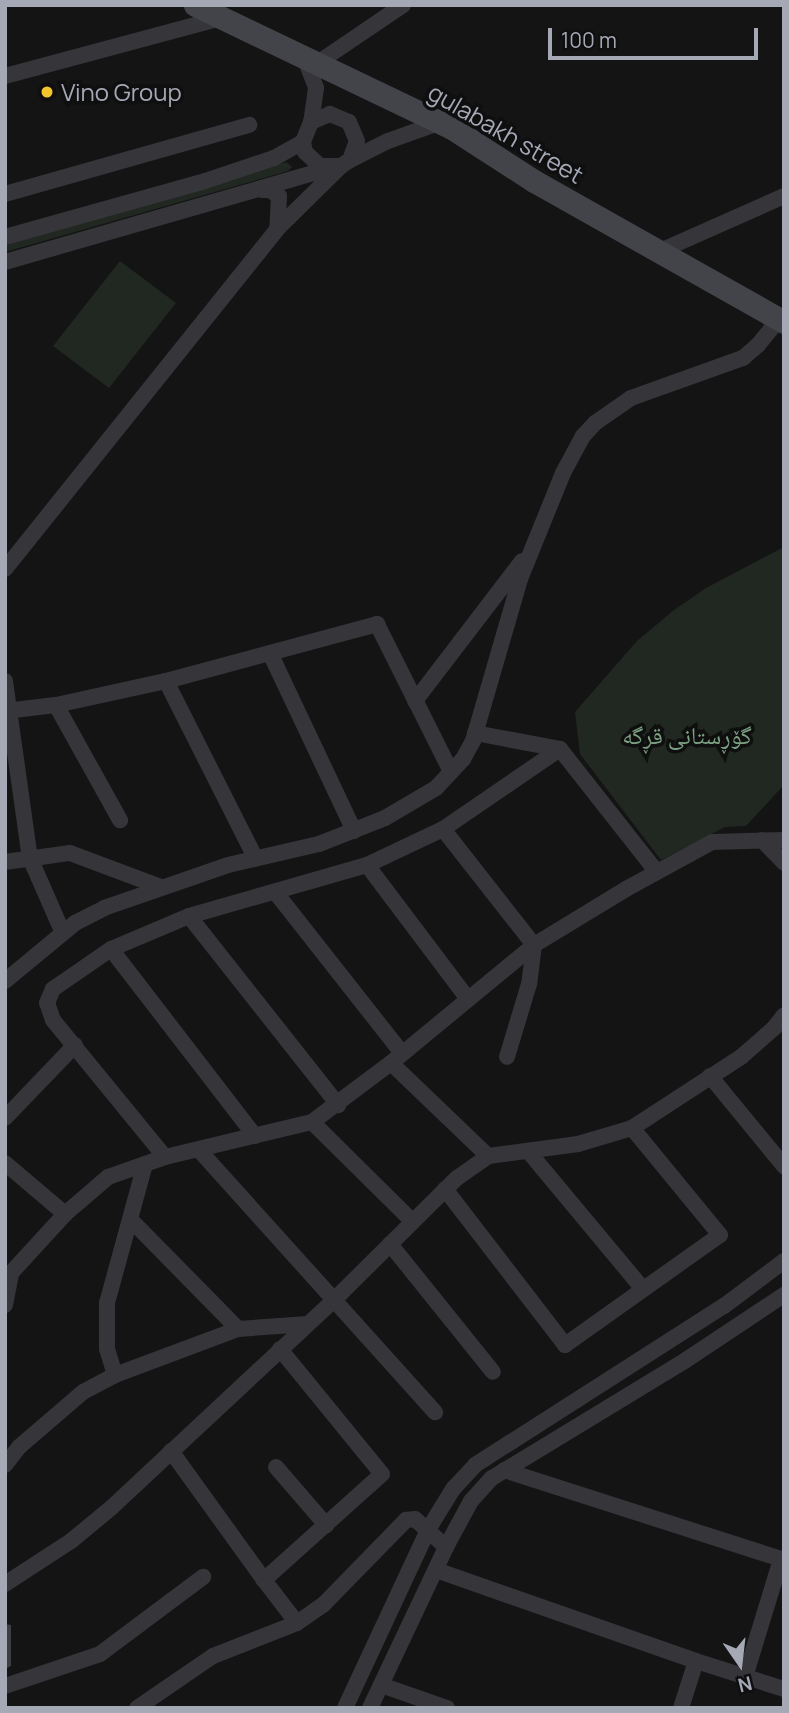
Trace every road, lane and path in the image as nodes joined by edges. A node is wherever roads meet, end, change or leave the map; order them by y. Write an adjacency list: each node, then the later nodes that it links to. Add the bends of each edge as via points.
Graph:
1 (195, 5): 3 (street, gulabakh street)
2 (402, 5): 4 (street)
3 (218, 19): 4 (street, gulabakh street); 5 (street)
4 (310, 61): 6 (street, via 316,88); 7 (street, gulabakh street)
5 (5, 76)
6 (310, 122): 9 (street); 10 (street, via 330,114 349,122 357,141)
7 (441, 122): 10 (street); 16 (street, gulabakh street, via 534,181)
8 (249, 125): 12 (street)
9 (303, 142): 10 (street, via 311,161); 15 (street, via 274,158 205,181)
10 (340, 165): 11 (street); 14 (street)
11 (262, 190): 14 (street, via 279,197); 17 (street)
12 (5, 194)
13 (784, 196): 16 (street)
14 (277, 229): 20 (street)
15 (5, 237)
16 (660, 251): 18 (street, gulabakh street)
17 (5, 262)
18 (782, 320): 19 (street, via 743,358 631,398 595,422 572,453)
19 (536, 542): 24 (street); 27 (street, via 496,655)
20 (5, 569)
21 (270, 653): 23 (street); 24 (street, via 377,624); 32 (street)
22 (5, 681): 26 (street)
23 (166, 681): 25 (street); 36 (street)
24 (415, 701): 29 (street)
25 (56, 705): 26 (street); 30 (street)
26 (6, 711): 35 (street)
27 (475, 733): 28 (street); 29 (street)
28 (560, 749): 31 (street); 40 (street)
29 (451, 772): 32 (street, via 436,789 412,804)
30 (120, 820)
31 (443, 829): 39 (street); 45 (street)
32 (354, 831): 36 (street, via 319,845)
33 (762, 840): 34 (street); 38 (street); 40 (street, via 712,842)
34 (784, 840)
35 (30, 858): 37 (street); 41 (street, via 70,853); 44 (street)
36 (255, 858): 41 (street)
37 (5, 862)
38 (784, 863)
39 (367, 865): 42 (street); 48 (street)
40 (656, 871): 45 (street)
41 (161, 887): 44 (street, via 93,913)
42 (276, 893): 43 (street); 52 (street)
43 (189, 916): 46 (street); 54 (street)
44 (63, 933): 47 (street)
45 (534, 945): 48 (street); 51 (street, via 529,984)
46 (111, 949): 50 (street, via 53,989 47,1003 54,1020); 58 (street)
47 (5, 981)
48 (468, 999): 52 (street)
49 (784, 1015): 53 (street, via 740,1057)
50 (75, 1045): 55 (street); 62 (street)
51 (507, 1057)
52 (397, 1058): 54 (street); 61 (street)
53 (710, 1076): 57 (street); 65 (street)
54 (338, 1105): 56 (street)
55 (5, 1118)
56 (312, 1122): 58 (street); 69 (street)
57 (632, 1128): 60 (street, via 578,1144); 73 (street, via 720,1234)
58 (255, 1136): 59 (street)
59 (199, 1150): 62 (street); 75 (street)
60 (528, 1151): 61 (street); 73 (street)
61 (488, 1156): 66 (street)
62 (165, 1157): 64 (street)
63 (5, 1163): 67 (street)
64 (145, 1164): 67 (street, via 108,1177); 68 (street)
65 (784, 1166)
66 (445, 1189): 69 (street); 73 (street, via 565,1345)
67 (65, 1214): 72 (street)
68 (131, 1220): 78 (street); 81 (street, via 107,1303 107,1349)
69 (412, 1221): 70 (street)
70 (390, 1244): 75 (street); 80 (street)
71 (784, 1261): 88 (street, via 724,1306 475,1465 453,1489)
72 (7, 1271): 76 (street)
73 (643, 1289)
74 (784, 1295): 86 (street)
75 (334, 1300): 77 (street); 82 (street)
76 (5, 1305)
77 (308, 1324): 78 (street); 79 (street)
78 (239, 1329): 81 (street)
79 (281, 1349): 83 (street); 87 (street, via 382,1474)
80 (493, 1372)
81 (115, 1375): 84 (street, via 83,1392 19,1447)
82 (435, 1412)
83 (171, 1451): 93 (street); 94 (street, via 88,1527)
84 (5, 1465)
85 (276, 1466): 87 (street)
86 (504, 1469): 89 (street, via 471,1501); 90 (street)
87 (326, 1524): 93 (street)
88 (429, 1528): 89 (street); 95 (street, via 415,1519 399,1524 323,1605); 102 (street)
89 (446, 1547): 91 (street)
90 (782, 1559): 97 (street)
91 (436, 1570): 96 (street); 98 (street)
92 (202, 1577): 99 (street, via 100,1654)
93 (264, 1580): 95 (street)
94 (5, 1584)
95 (297, 1623): 101 (street, via 213,1656)
96 (696, 1661): 97 (street); 105 (street)
97 (745, 1677): 100 (street)
98 (380, 1685): 103 (street); 104 (street)
99 (5, 1686)
100 (784, 1689)
101 (137, 1708)
102 (345, 1708)
103 (370, 1708)
104 (447, 1708)
105 (681, 1708)

